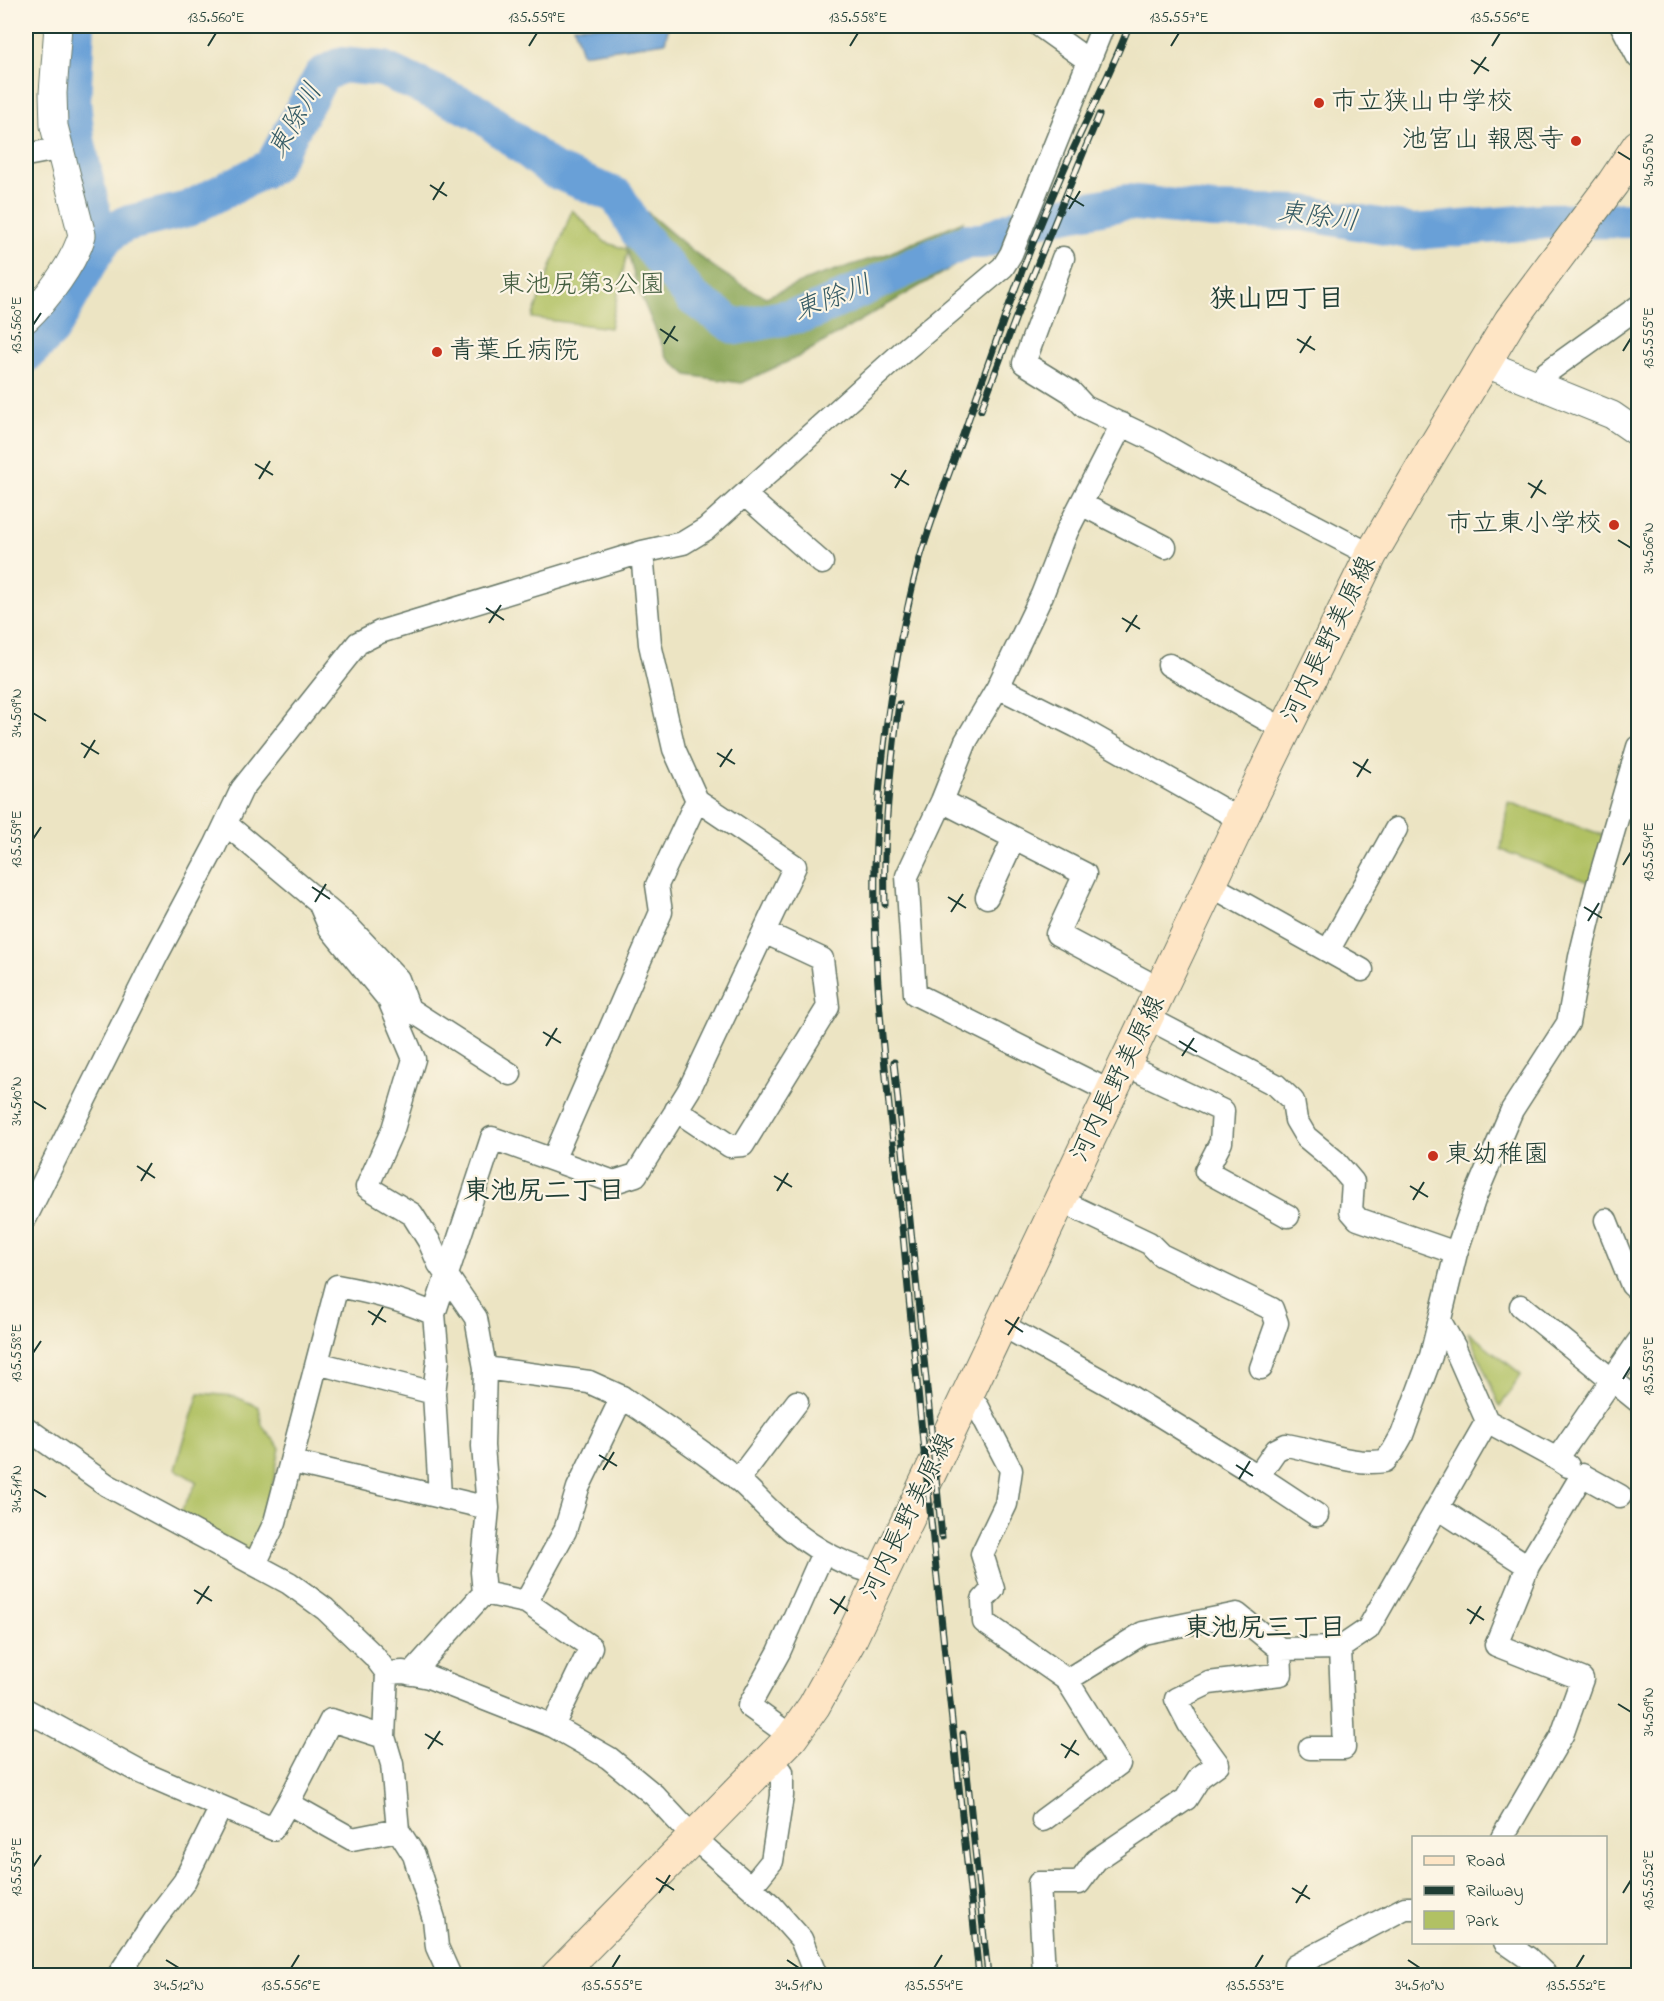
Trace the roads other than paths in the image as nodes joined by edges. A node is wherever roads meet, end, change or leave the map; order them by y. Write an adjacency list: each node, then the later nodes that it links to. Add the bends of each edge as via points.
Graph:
1 (58, 26): 8 (street, via 53,117)
2 (1040, 26): 6 (street)
3 (1103, 26): 6 (street)
4 (1622, 26): 5 (street)
5 (1638, 57)
6 (1089, 61): 17 (street, via 1003,267)
7 (1638, 146): 13 (main road, 河内長野美原線, via 1510,321)
8 (58, 149): 9 (street); 12 (street, via 82,235 71,260)
9 (26, 155)
10 (1063, 258): 15 (street, via 1024,363 1071,392 1085,407)
11 (1638, 307): 14 (street, via 1546,373)
12 (26, 319)
13 (1485, 363): 14 (street); 21 (main road, 河内長野美原線)
14 (1542, 386): 16 (street, via 1612,415)
15 (1122, 424): 18 (street); 21 (street)
16 (1638, 433)
17 (745, 495): 20 (street, via 695,537); 22 (street)
18 (1081, 504): 19 (street); 24 (street)
19 (1165, 547)
20 (642, 552): 27 (street, via 650,644 674,749); 30 (street, via 380,632 358,643 246,782)
21 (1371, 555): 25 (main road, 河内長野美原線)
22 (822, 563)
23 (1169, 665): 25 (street)
24 (998, 687): 28 (street, via 966,741); 29 (street, via 1076,726)
25 (1285, 730): 29 (main road, 河内長野美原線)
26 (1638, 747): 50 (street, via 1596,891 1568,1023 1512,1110)
27 (697, 800): 36 (street, via 795,866); 45 (street, via 657,885 661,912)
28 (942, 801): 32 (street); 43 (street, via 908,876 915,994)
29 (1241, 820): 33 (main road, 河内長野美原線)
30 (226, 824): 35 (street); 48 (street)
31 (1396, 829): 37 (street)
32 (1014, 838): 34 (street); 39 (street, via 1084,874 1057,934)
33 (1210, 885): 37 (street); 39 (main road, 河内長野美原線)
34 (987, 897)
35 (318, 900): 42 (street, via 398,979 409,1008); 51 (street, via 330,928 389,1000 414,1059 393,1129 367,1187 412,1214)
36 (764, 932): 44 (street); 44 (street, via 822,959 828,1007 743,1145 730,1146)
37 (1328, 951): 38 (street)
38 (1362, 970)
39 (1161, 990): 40 (main road, 河内長野美原線)
40 (1148, 1018): 41 (main road, 河内長野美原線); 50 (street, via 1276,1085 1293,1101 1296,1120 1306,1137 1353,1182 1351,1211 1358,1219)
41 (1126, 1065): 43 (main road, 河内長野美原線); 47 (street, via 1222,1111 1221,1142 1206,1171)
42 (510, 1074)
43 (1113, 1093): 46 (main road, 河内長野美原線)
44 (676, 1110): 45 (street, via 636,1175 614,1182)
45 (553, 1160): 51 (street, via 492,1138)
46 (1061, 1201): 56 (main road, 河内長野美原線); 60 (street, via 1272,1309 1277,1323)
47 (1288, 1216)
48 (26, 1217)
49 (1606, 1220): 52 (street, via 1632,1285)
50 (1456, 1253): 55 (street)
51 (447, 1276): 54 (street); 59 (street, via 476,1318)
52 (1638, 1290)
53 (1521, 1306): 61 (street)
54 (434, 1314): 58 (street, via 337,1286); 62 (street, via 438,1360)
55 (1440, 1321): 67 (street); 72 (street, via 1402,1435 1384,1461 1338,1458 1286,1445 1276,1450)
56 (1002, 1325): 64 (main road, 河内長野美原線); 72 (street, via 1124,1393)
57 (1638, 1341): 61 (street)
58 (317, 1363): 62 (street); 70 (street)
59 (485, 1368): 63 (street, via 589,1382); 76 (street, via 483,1446)
60 (1261, 1368)
61 (1611, 1380): 65 (street); 69 (street)
62 (434, 1394): 74 (street)
63 (622, 1397): 73 (street, via 703,1451); 84 (street, via 578,1488 565,1531)
64 (965, 1400): 82 (main road, 河内長野美原線); 89 (street, via 978,1407 1011,1470 1006,1504 982,1554 993,1589 982,1600 984,1622)
65 (1638, 1401)
66 (797, 1402): 73 (street)
67 (1487, 1420): 69 (street); 77 (street)
68 (26, 1428): 80 (street, via 107,1485)
69 (1557, 1459): 71 (street)
70 (292, 1462): 74 (street); 80 (street, via 275,1522)
71 (1582, 1475): 75 (street); 81 (street)
72 (1258, 1476): 78 (street)
73 (738, 1480): 79 (street)
74 (440, 1496): 76 (street)
75 (1620, 1496)
76 (488, 1508): 83 (street)
77 (1438, 1508): 81 (street); 86 (street, via 1368,1629)
78 (1317, 1515)
79 (823, 1553): 82 (street, via 858,1569); 93 (street, via 779,1652 749,1706)
80 (255, 1564): 87 (street, via 289,1582 325,1610)
81 (1528, 1566): 100 (street, via 1496,1645 1582,1679 1562,1735)
82 (882, 1574): 93 (main road, 河内長野美原線, via 814,1706)
83 (484, 1593): 84 (street); 88 (street)
84 (526, 1602): 91 (street, via 591,1647)
85 (1280, 1648): 86 (street); 89 (street, via 1237,1614 1143,1633); 110 (street, via 1281,1674 1209,1683 1176,1699 1218,1764 1200,1777 1186,1799 1096,1860 1079,1883 1040,1883)
86 (1341, 1648): 94 (street, via 1344,1748)
87 (387, 1673): 88 (street); 92 (street)
88 (411, 1674): 91 (street, via 429,1677)
89 (1066, 1680): 98 (street, via 1119,1764)
90 (26, 1710): 97 (street, via 138,1771)
91 (553, 1726): 101 (street, via 609,1758 654,1795)
92 (384, 1737): 96 (street, via 331,1720); 99 (street, via 392,1764)
93 (792, 1737): 95 (main road, 河内長野美原線)
94 (1310, 1748)
95 (771, 1760): 101 (main road, 河内長野美原線); 102 (street, via 782,1772 772,1861)
96 (288, 1803): 97 (street, via 273,1829); 99 (street, via 352,1839)
97 (221, 1807): 106 (street, via 184,1882)
98 (1043, 1820)
99 (398, 1830): 107 (street, via 414,1855 434,1920 437,1947)
100 (1503, 1836)
101 (694, 1838): 102 (street); 108 (main road, 河内長野美原線)
102 (751, 1887): 109 (street, via 801,1939)
103 (1412, 1908): 105 (street, via 1405,1908)
104 (1508, 1944): 111 (street)
105 (1295, 1966)
106 (118, 1976)
107 (450, 1976)
108 (557, 1976)
109 (816, 1976)
110 (1046, 1976)
111 (1547, 1976)

